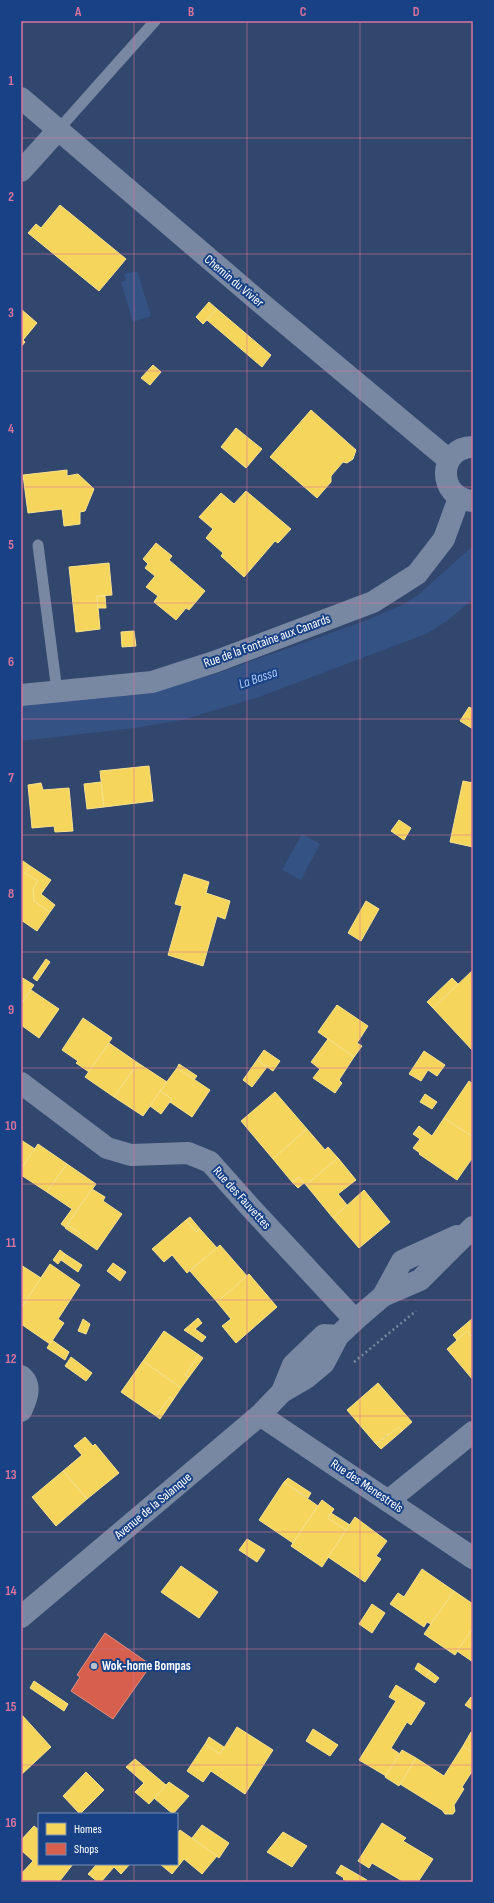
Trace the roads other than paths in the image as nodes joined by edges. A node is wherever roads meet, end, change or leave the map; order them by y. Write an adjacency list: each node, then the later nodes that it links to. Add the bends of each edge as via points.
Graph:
1 (155, 21): 3 (lane)
2 (21, 98): 3 (street, Chemin du Vivier)
3 (58, 130): 4 (street); 6 (street, Chemin du Vivier)
4 (21, 171)
5 (473, 447): 6 (street, via 461,450)
6 (449, 460): 7 (street, via 446,472 448,486)
7 (466, 500): 9 (street, Rue de la Fontaine aux Canards, via 444,539 417,574 373,602 214,662 152,682)
8 (38, 545): 9 (lane)
9 (57, 691): 10 (street, Rue de la Fontaine aux Canards)
10 (21, 695)
11 (21, 1083): 13 (street, Rue des Fauvettes, via 107,1148 131,1155 188,1153 210,1162)
12 (470, 1229): 13 (street, Avenue de la Salanque, via 402,1261 382,1296)
13 (355, 1320): 16 (street, Avenue de la Salanque, via 338,1336 324,1335 293,1365 282,1392)
14 (21, 1376): 15 (street, via 25,1380 28,1393)
15 (21, 1412)
16 (260, 1415): 18 (street, Rue des Menestrels); 20 (street, Avenue de la Salanque)
17 (473, 1432): 18 (street)
18 (388, 1500): 19 (street, Rue des Menestrels)
19 (473, 1558)
20 (21, 1617)

